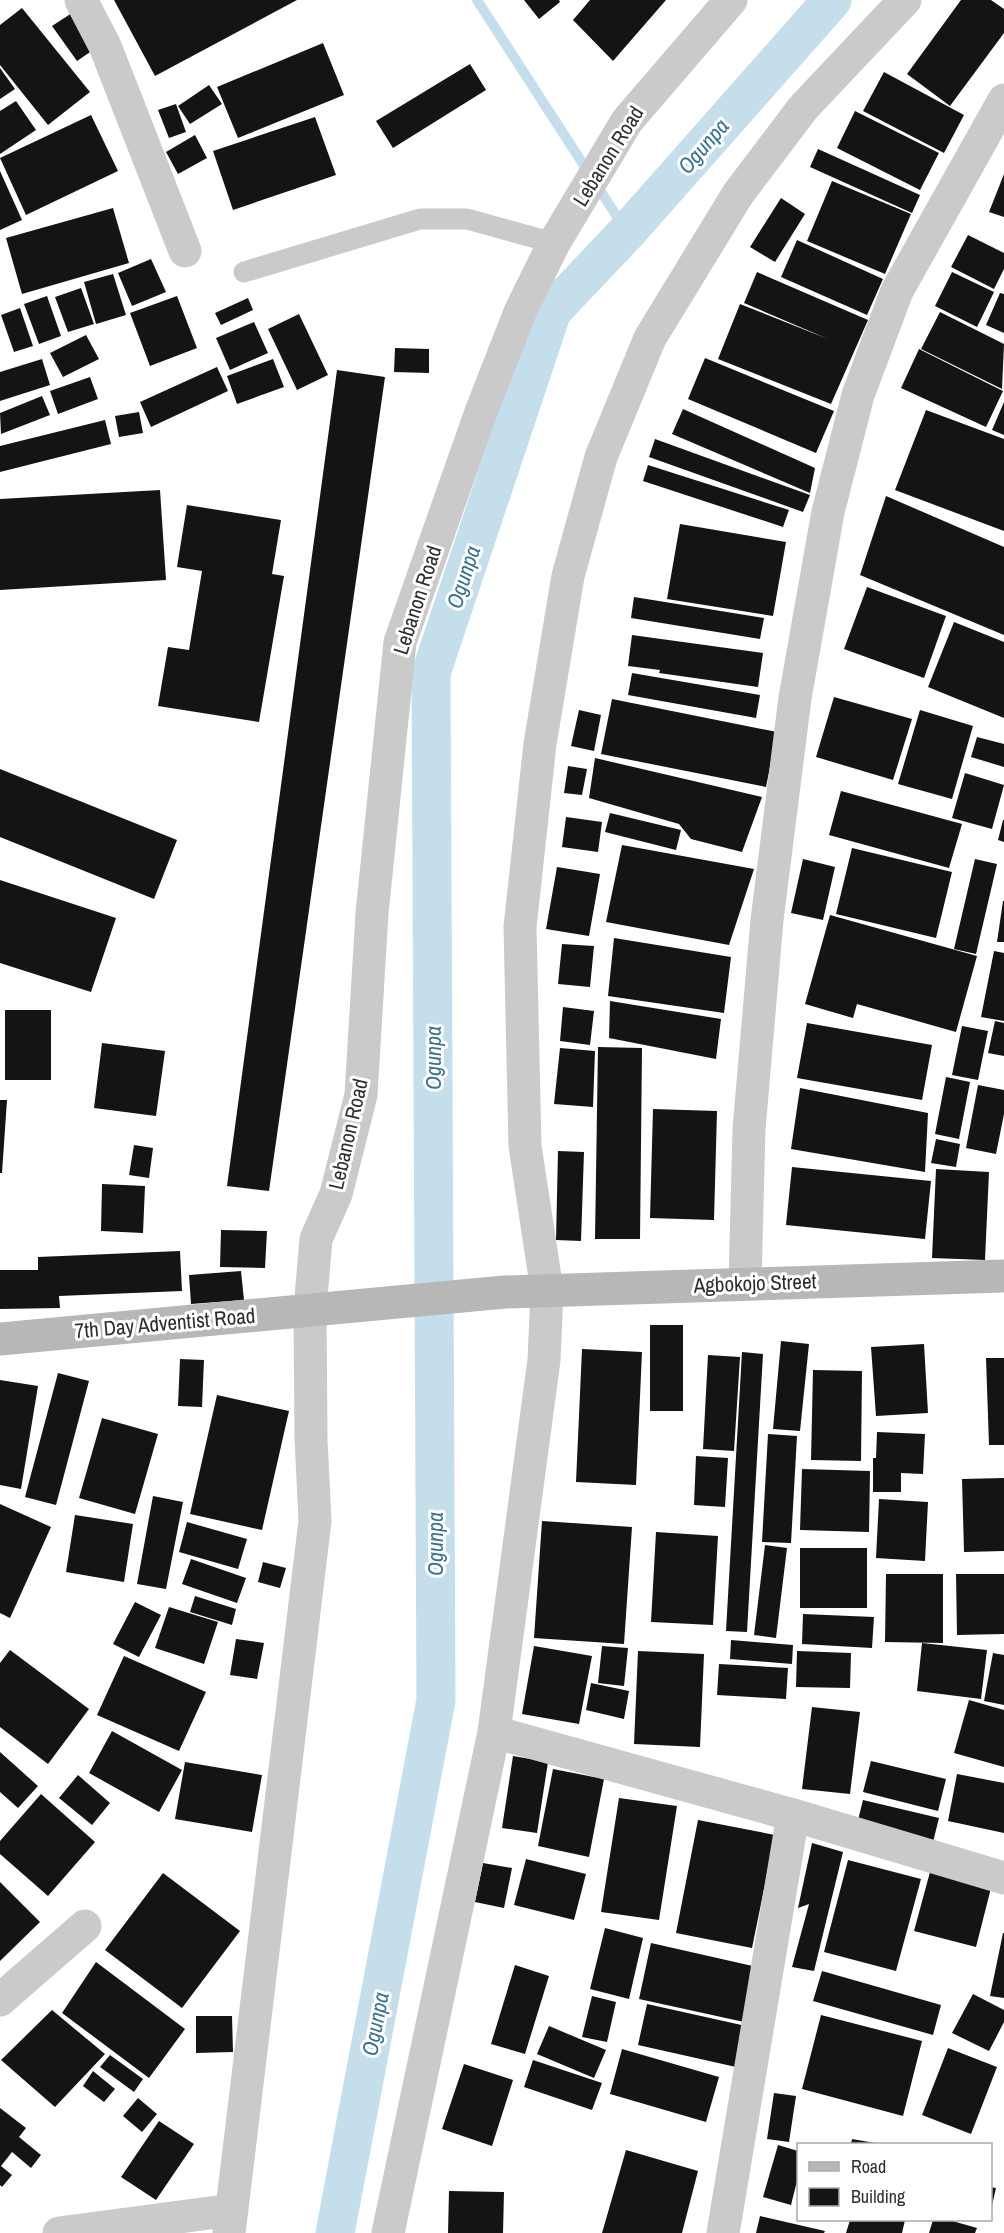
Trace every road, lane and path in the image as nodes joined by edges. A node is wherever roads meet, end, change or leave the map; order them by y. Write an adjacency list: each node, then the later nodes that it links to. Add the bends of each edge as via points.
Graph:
1 (81, 0): 6 (street, via 105,46)
2 (731, 0): 5 (street, Lebanon Road, via 627,121)
3 (905, 0): 10 (street, via 804,108 738,194 650,338 598,468 568,576 542,732 520,927 525,1146)
4 (1004, 100): 9 (street, via 897,291 858,395 828,512 795,698 767,920 749,1129)
5 (554, 243): 7 (lane, via 467,219 420,219); 12 (street, Lebanon Road, via 502,356 400,642 372,912 361,1095 336,1194 316,1239)
6 (185, 251)
7 (244, 272)
8 (1004, 1276): 9 (street, Agbokojo Street)
9 (745, 1283): 10 (street, Agbokojo Street)
10 (547, 1290): 11 (street, Agbokojo Street); 14 (street, via 544,1360)
11 (506, 1292): 12 (street, 7th Day Adventist Road)
12 (320, 1308): 13 (street, 7th Day Adventist Road); 19 (street, Lebanon Road, via 311,1439 315,1521)
13 (0, 1339)
14 (494, 1732): 15 (street); 21 (street)
15 (793, 1815): 16 (street); 22 (street)
16 (1004, 1878)
17 (85, 1926): 18 (street)
18 (0, 2000)
19 (230, 2221): 20 (street)
20 (59, 2233)
21 (388, 2233)
22 (723, 2233)

